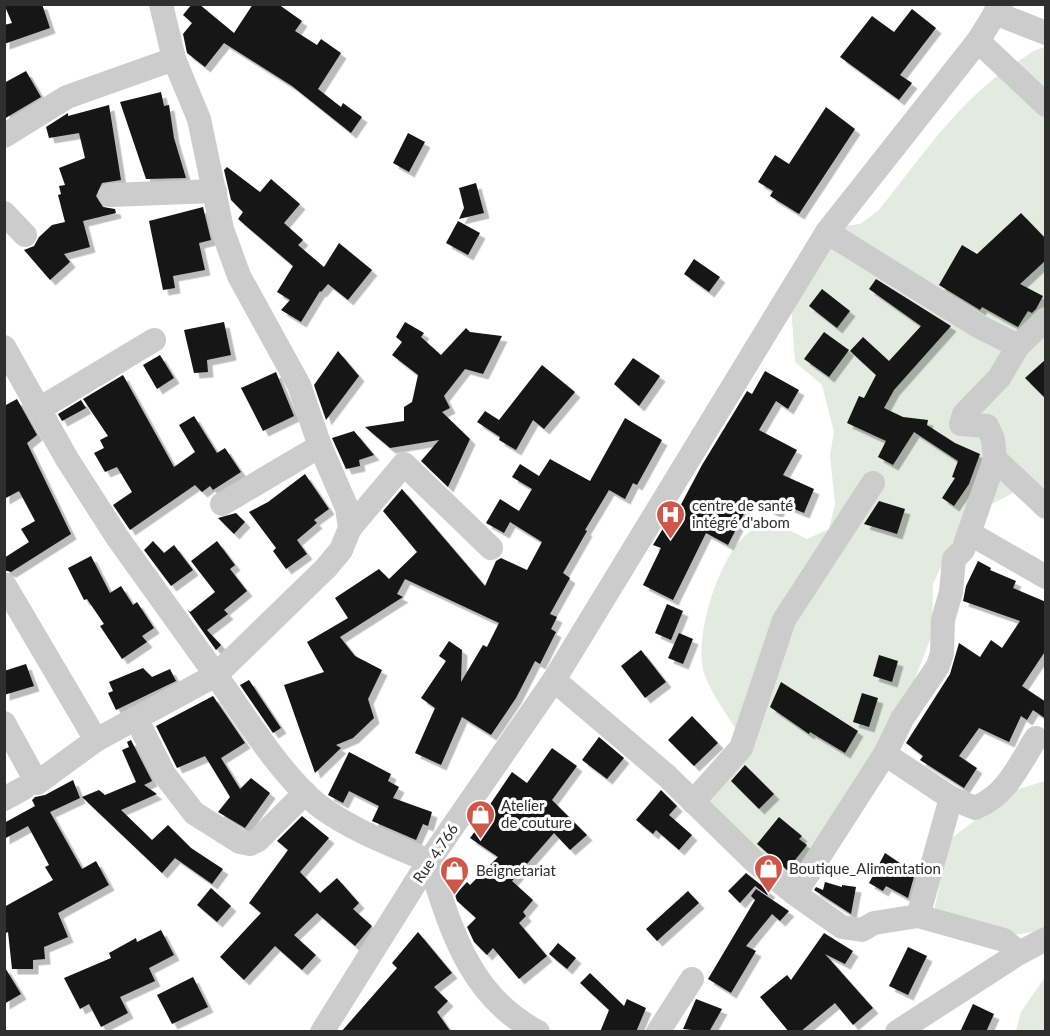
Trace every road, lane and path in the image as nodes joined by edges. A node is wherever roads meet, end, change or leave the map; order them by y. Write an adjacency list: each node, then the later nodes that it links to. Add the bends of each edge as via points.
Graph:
1 (161, 4): 5 (street)
2 (998, 9): 3 (street); 4 (street, Rue 4.766)
3 (1046, 33)
4 (978, 41): 6 (street); 11 (street, Rue 4.766)
5 (174, 59): 7 (street, via 67,97); 8 (street, via 199,119)
6 (1046, 105)
7 (4, 136)
8 (214, 191): 9 (street); 18 (street, via 222,229 239,276 299,385)
9 (110, 195)
10 (4, 213): 12 (street)
11 (827, 231): 15 (street, via 950,309); 29 (street, Rue 4.766)
12 (25, 235)
13 (1046, 318): 15 (street)
14 (154, 340): 17 (street)
15 (1018, 346): 19 (street, via 999,378 964,414 961,424 987,426)
16 (4, 347): 17 (street)
17 (39, 409): 28 (street, via 117,537)
18 (320, 446): 21 (street); 23 (street, via 347,508)
19 (995, 459): 22 (street); 24 (street)
20 (873, 483): 37 (street, via 784,620 741,748)
21 (222, 504)
22 (1046, 507)
23 (350, 528): 25 (street, via 404,464); 28 (street, via 341,550 326,568)
24 (969, 533): 26 (street); 34 (street, via 963,550 954,559 938,666 902,719)
25 (491, 548)
26 (1046, 577)
27 (4, 584): 33 (street)
28 (216, 675): 30 (street); 35 (street)
29 (554, 680): 37 (street); 38 (street, Rue 4.766)
30 (136, 718): 33 (street); 35 (street, via 164,774 194,813 240,842 250,844 258,840)
31 (4, 723): 33 (street, via 37,783)
32 (1036, 738): 36 (street, via 1003,791 990,802 975,808)
33 (96, 740)
34 (885, 754): 36 (street); 39 (street)
35 (305, 793): 38 (street, via 354,828)
36 (951, 798): 40 (street)
37 (693, 802): 39 (street)
38 (429, 861): 44 (street, via 456,944); 45 (street, Rue 4.766)
39 (795, 894): 40 (street, via 842,927 862,930 874,923)
40 (918, 915): 42 (street, via 1004,939)
41 (1046, 939): 42 (street)
42 (1019, 953): 48 (street)
43 (692, 979): 47 (street)
44 (512, 1026): 46 (street)
45 (322, 1032)
46 (538, 1032)
47 (658, 1032)
48 (897, 1032)

